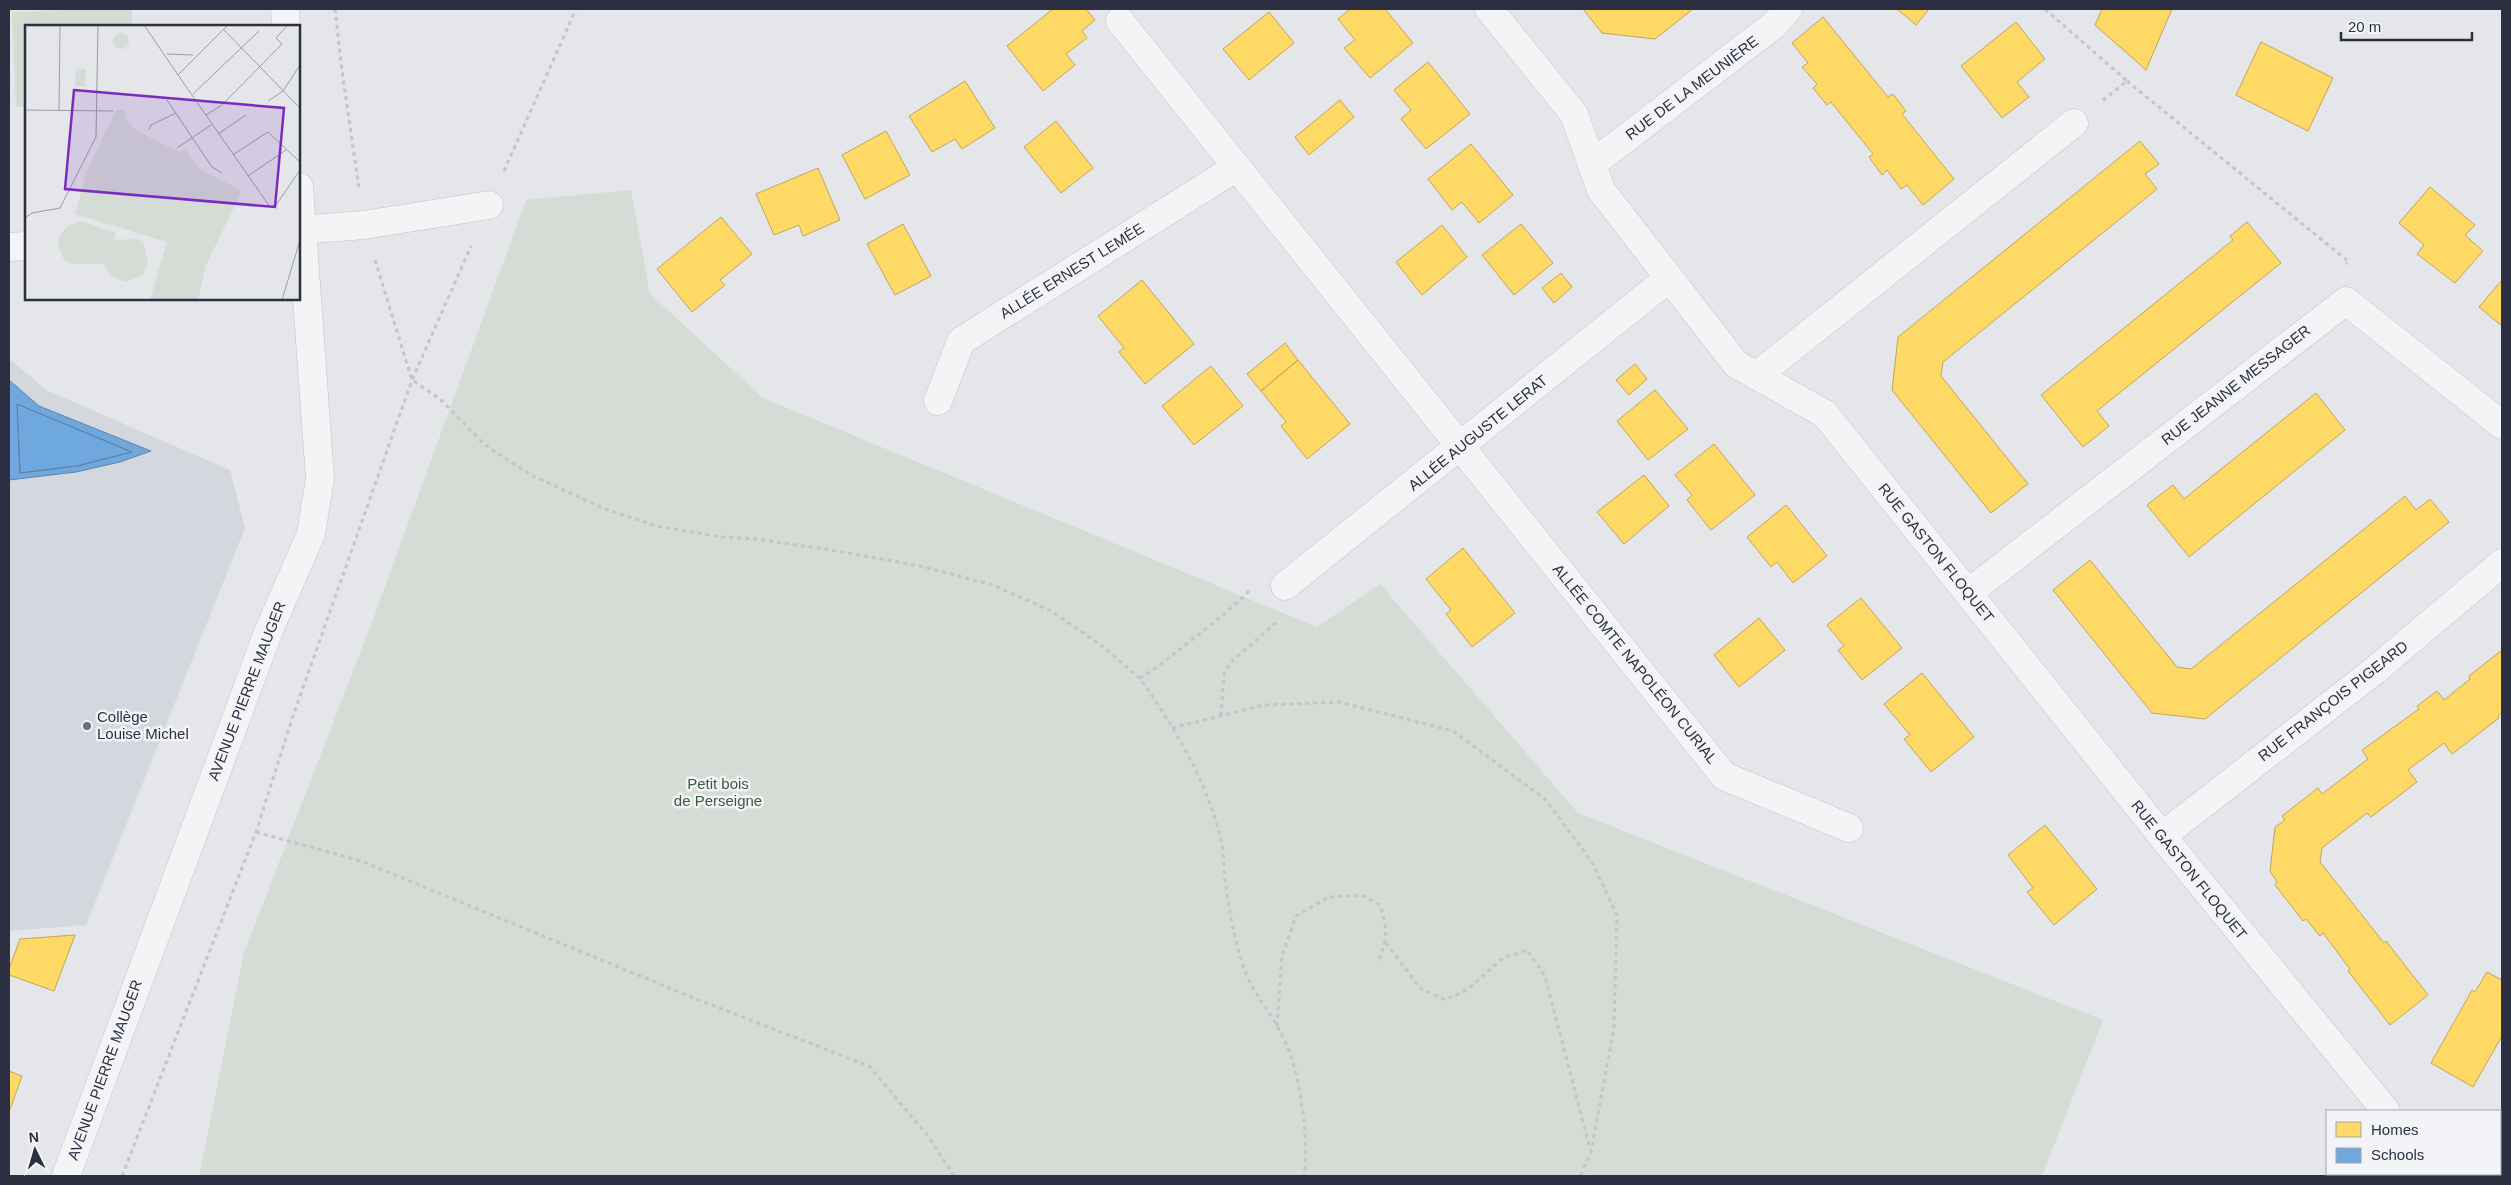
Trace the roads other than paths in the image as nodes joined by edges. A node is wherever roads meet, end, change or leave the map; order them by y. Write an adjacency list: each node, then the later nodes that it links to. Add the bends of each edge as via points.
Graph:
1 (285, 9): 5 (street)
2 (1489, 9): 7 (street, RUE GASTON FLOQUET, via 1574,114)
3 (1788, 9): 7 (street, RUE DE LA MEUNIÈRE, via 1774,25)
4 (1120, 21): 8 (street)
5 (286, 25)
6 (2074, 123): 15 (street)
7 (1592, 164): 14 (street, RUE GASTON FLOQUET, via 1601,190)
8 (1237, 167): 16 (street, ALLÉE ERNEST LEMÉE, via 961,342); 18 (street)
9 (489, 205): 11 (street, via 364,225)
10 (300, 208): 11 (street, AVENUE PIERRE MAUGER)
11 (301, 229): 25 (street, AVENUE PIERRE MAUGER, via 320,479 311,534 269,630)
12 (25, 246): 13 (street)
13 (9, 247)
14 (1670, 278): 15 (street, RUE GASTON FLOQUET, via 1736,364); 18 (street, ALLÉE AUGUSTE LERAT)
15 (1756, 376): 21 (street, RUE GASTON FLOQUET, via 1824,414)
16 (938, 401)
17 (2502, 425): 21 (street, RUE JEANNE MESSAGER, via 2346,301)
18 (1461, 447): 20 (street, ALLÉE AUGUSTE LERAT); 22 (street, ALLÉE COMTE NAPOLÉON CURIAL, via 1724,776)
19 (2502, 563): 23 (street, RUE FRANÇOIS PIGEARD, via 2374,670)
20 (1286, 586)
21 (1968, 593): 23 (street, RUE GASTON FLOQUET)
22 (1849, 828)
23 (2162, 836): 24 (street, RUE GASTON FLOQUET)
24 (2385, 1110)
25 (66, 1176)

